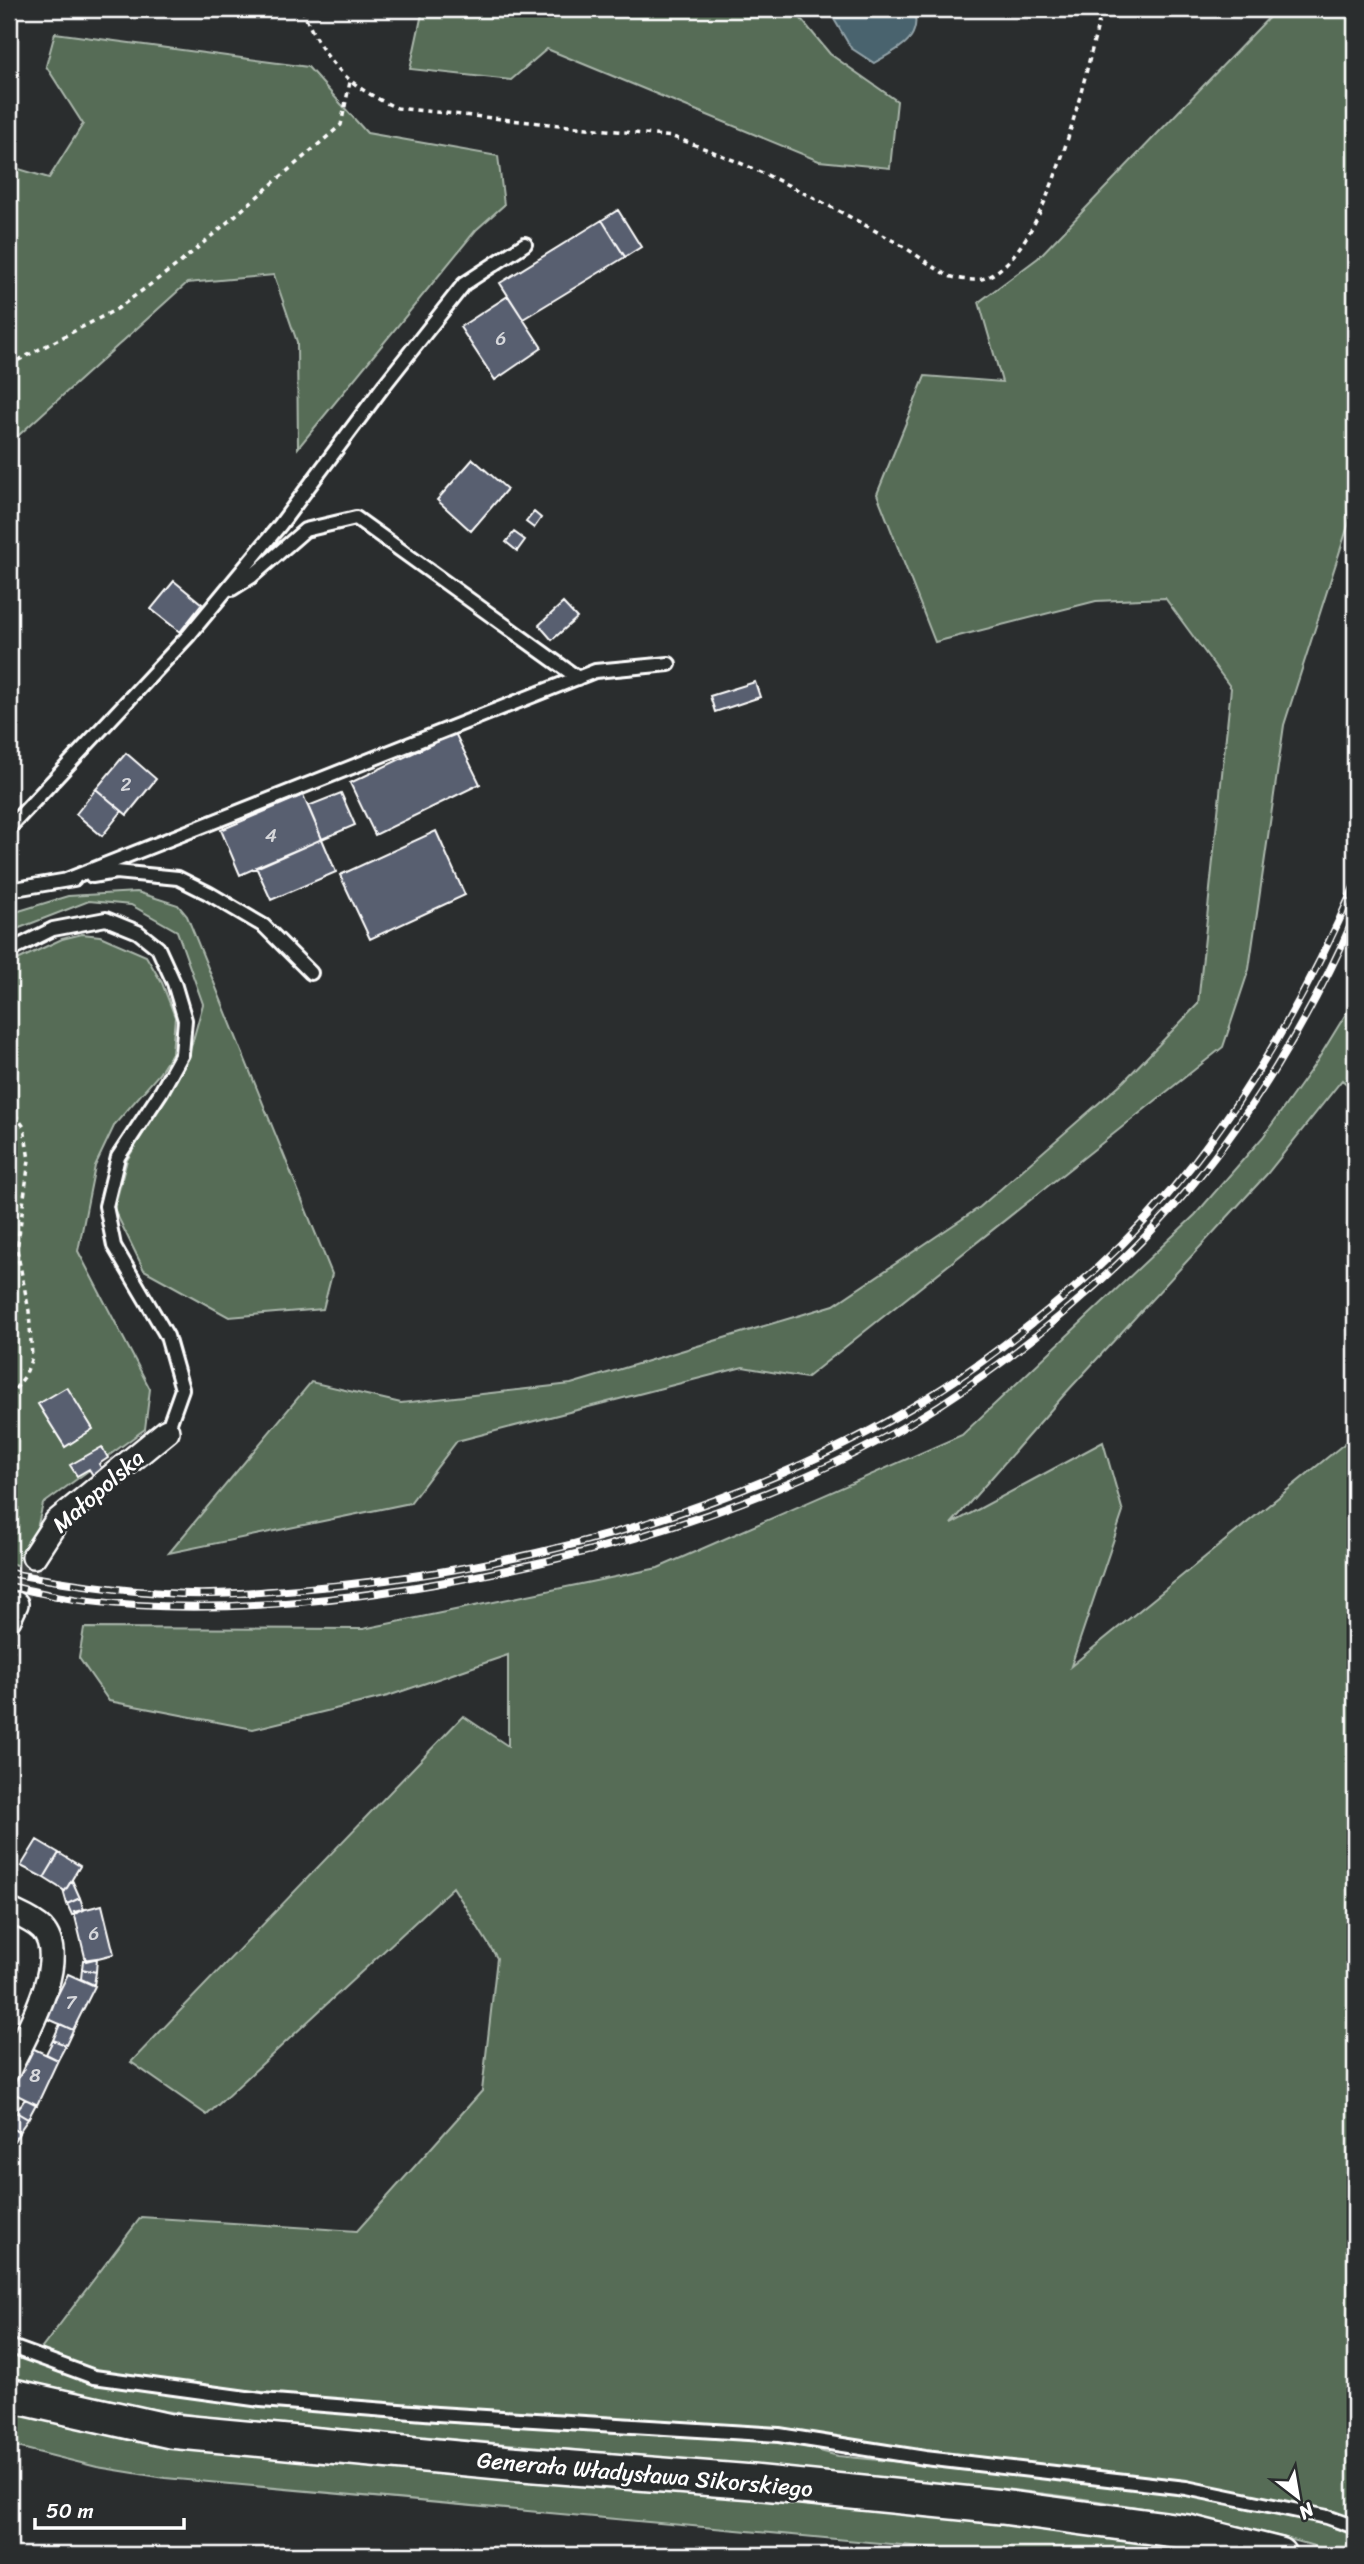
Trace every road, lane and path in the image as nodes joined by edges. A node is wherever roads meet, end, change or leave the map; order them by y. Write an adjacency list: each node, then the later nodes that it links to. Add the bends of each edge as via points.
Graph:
1 (302, 9): 3 (path, via 321,47)
2 (1102, 9): 3 (path, via 1052,185 1020,248 984,279 948,276 784,182 673,136 397,108)
3 (350, 82): 5 (path, via 341,125 181,262 117,309)
4 (525, 244): 6 (lane, via 464,284)
5 (9, 366)
6 (220, 597): 8 (lane, via 251,577 304,530 356,519); 9 (lane)
7 (669, 664): 8 (lane, via 594,671)
8 (578, 678): 10 (lane)
9 (9, 828)
10 (66, 880): 11 (lane); 13 (lane, via 116,872 177,878 264,926)
11 (9, 890)
12 (9, 951): 18 (lane, via 53,929 106,919 138,932 158,948 174,983 185,1020 182,1054 118,1157 106,1206 114,1246 167,1336 181,1389)
13 (311, 973)
14 (13, 989): 15 (path)
15 (9, 993)
16 (9, 1106): 17 (path, via 24,1127 29,1160 17,1250 32,1357)
17 (9, 1397)
18 (167, 1431): 19 (street, Małopolska, via 56,1522)
19 (34, 1556)
20 (9, 1910): 21 (street, via 43,1929 52,1966)
21 (9, 2069)
22 (9, 2346): 24 (lane, via 94,2377 261,2400 779,2435 925,2458 1186,2488)
23 (9, 2395): 25 (main road, Generała Władysława Sikorskiego, via 170,2431 1002,2507 1188,2532)
24 (1355, 2527)
25 (1280, 2555)

